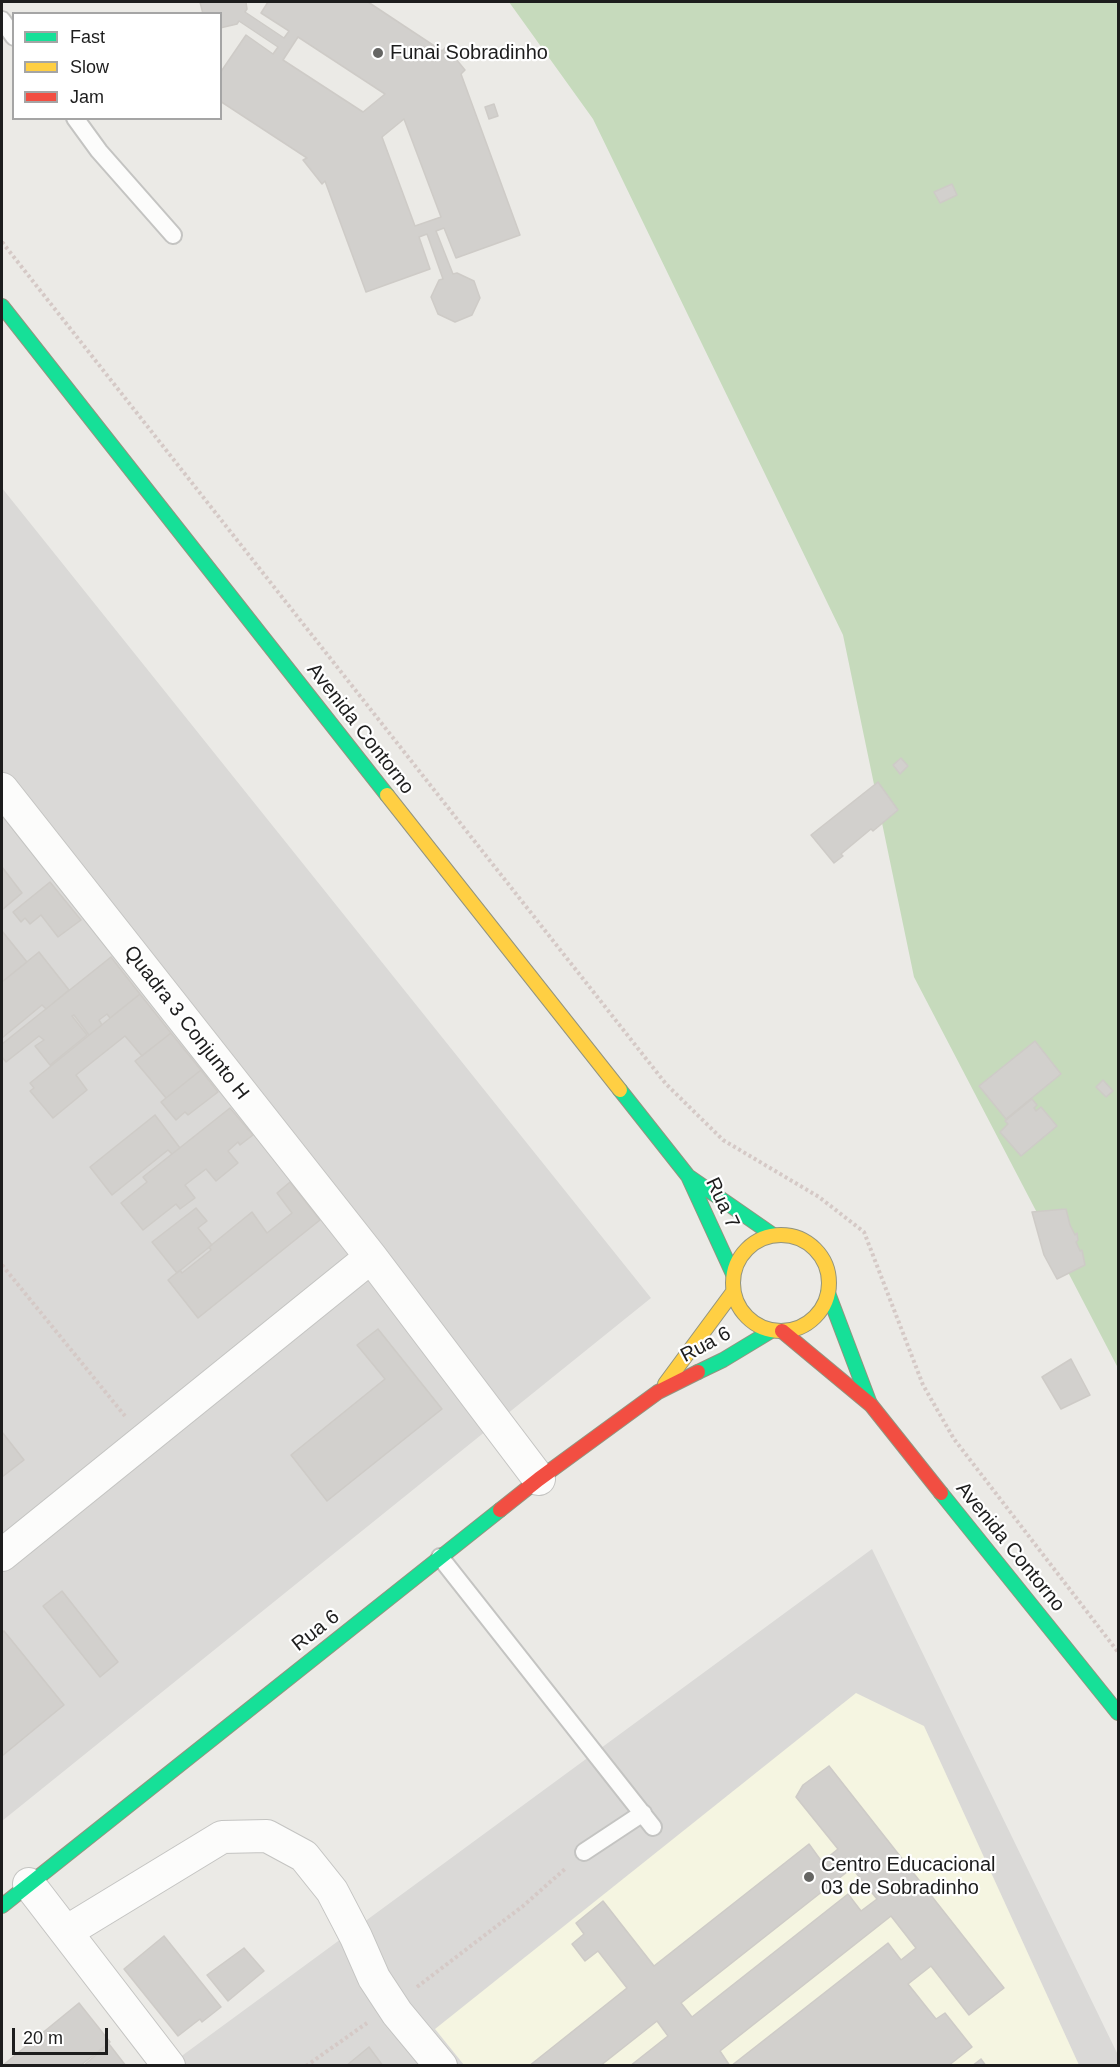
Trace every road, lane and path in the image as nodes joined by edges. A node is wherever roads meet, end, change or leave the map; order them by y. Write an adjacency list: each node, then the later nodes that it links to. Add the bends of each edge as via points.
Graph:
1 (2, 20): 2 (lane)
2 (12, 34)
3 (76, 120): 4 (lane)
4 (173, 235)
5 (2, 242): 22 (path, via 666,1084 723,1140 819,1197 864,1232 923,1385 954,1438)
6 (2, 306): 8 (main road, Avenida Contorno)
7 (2, 789): 10 (street, Quadra 3 Conjunto H)
8 (688, 1176): 9 (main road, Rua 7); 12 (main road, Rua 7)
9 (773, 1235): 12 (main road, via 755,1242 741,1255); 14 (main road, via 796,1237 816,1249 827,1269)
10 (371, 1257): 18 (street); 19 (street, Quadra 3 Conjunto H)
11 (2, 1265): 18 (path)
12 (733, 1274): 13 (main road)
13 (733, 1292): 15 (main road, via 740,1310 754,1323); 16 (main road, Rua 6)
14 (828, 1293): 15 (main road, via 819,1312 802,1326); 17 (main road, Avenida Contorno)
15 (777, 1331): 16 (main road, Rua 6); 17 (main road, Avenida Contorno)
16 (658, 1392): 19 (main road, Rua 6)
17 (871, 1405): 23 (main road, Avenida Contorno)
18 (144, 1440): 20 (street)
19 (539, 1479): 21 (main road, Rua 6)
20 (2, 1555)
21 (440, 1557): 24 (lane); 27 (main road, Rua 6)
22 (1119, 1652)
23 (1119, 1713)
24 (643, 1814): 25 (lane); 26 (lane)
25 (653, 1827)
26 (584, 1852): 30 (path, via 523,1906)
27 (29, 1884): 28 (main road, Rua 6); 29 (street)
28 (2, 1906)
29 (66, 1932): 30 (street, via 222,1837 267,1836 304,1856 332,1890 374,1978); 31 (street)
30 (392, 2006): 32 (path); 33 (street)
31 (169, 2066)
32 (306, 2066)
33 (441, 2066)

